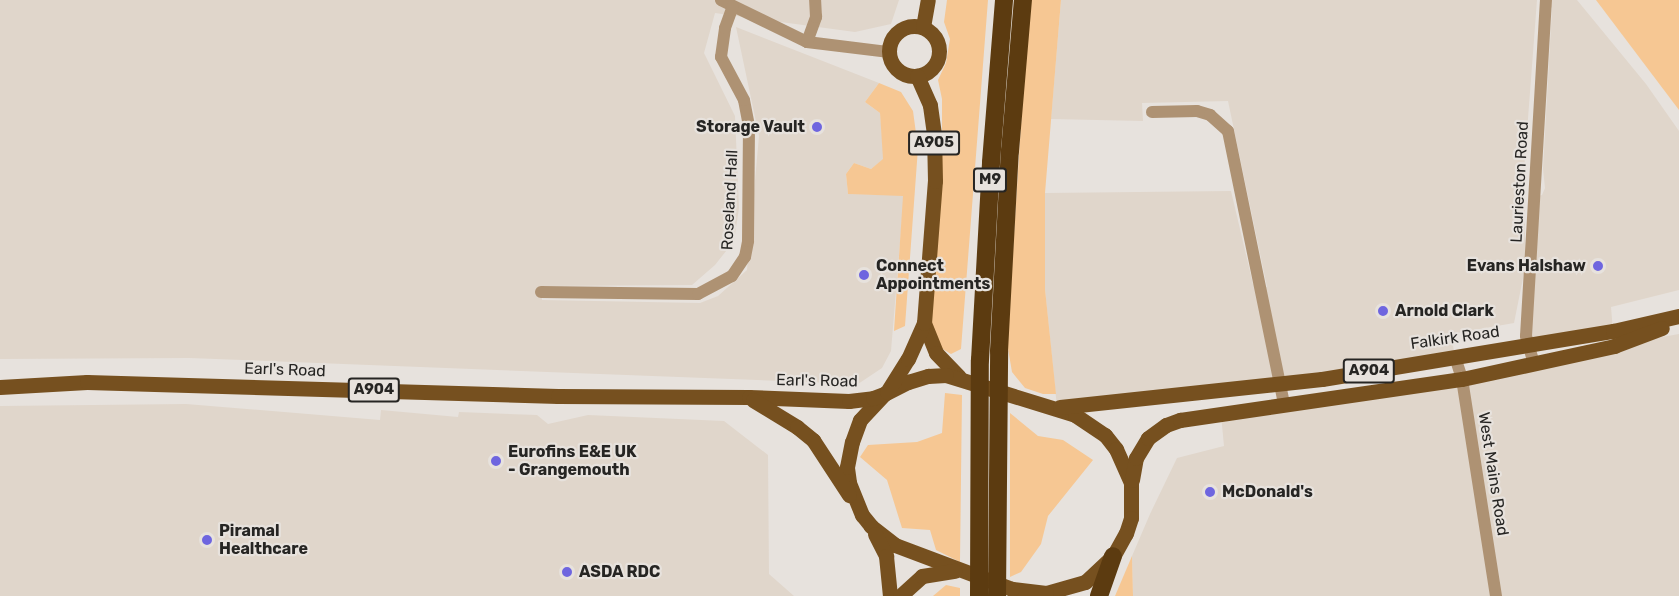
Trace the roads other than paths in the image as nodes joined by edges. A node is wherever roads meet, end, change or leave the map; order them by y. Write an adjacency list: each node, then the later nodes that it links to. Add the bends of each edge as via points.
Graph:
1 (721, 0): 7 (street)
2 (815, 0): 9 (street, via 816,17)
3 (928, 0): 8 (main road)
4 (1004, 0): 34 (highway, M9, bridge, via 980,360)
5 (1023, 0): 35 (highway, M9, bridge, via 999,351)
6 (1546, 3): 17 (street, Laurieston Road)
7 (733, 6): 9 (street); 13 (street, Roseland Hall, via 721,57 744,100 749,126 745,257 732,276 698,294)
8 (922, 27): 10 (main road, via 900,30 890,43); 11 (main road, via 935,37 939,55 934,67)
9 (807, 42): 10 (street)
10 (889, 52): 11 (main road, via 897,69)
11 (917, 76): 16 (main road, A905, via 930,105 934,134 935,181)
12 (1152, 112): 22 (street, via 1197,111 1210,115 1228,131)
13 (541, 292)
14 (1679, 316): 17 (main road, Falkirk Road / A904)
15 (1679, 321): 19 (main road, A904, via 1614,346)
16 (924, 323): 20 (main road, A905, via 936,353); 24 (main road, A905, via 908,359)
17 (1528, 346): 18 (main road, Falkirk Road / A904); 19 (street, Laurieston Road)
18 (1455, 357): 21 (street, West Mains Road); 22 (main road, Falkirk Road / A904)
19 (1534, 364): 21 (main road, A904)
20 (959, 377): 24 (main road, Earl's Road, via 928,376); 27 (main road)
21 (1461, 379): 26 (main road, A904); 37 (street, West Mains Road)
22 (1280, 385): 26 (street); 27 (main road, Falkirk Road / A904)
23 (0, 387): 25 (main road, Earl's Road / A904, via 87,382 558,396)
24 (885, 393): 25 (main road, Earl's Road, via 860,401); 29 (main road, via 860,420 849,453 849,482)
25 (749, 397): 29 (main road, Earl's Road, via 813,440)
26 (1284, 404): 28 (main road, A904, via 1166,425 1141,448)
27 (1057, 407): 28 (main road, via 1090,423 1104,435 1122,457)
28 (1131, 482): 30 (main road, via 1131,518)
29 (866, 520): 31 (main road, via 895,545); 32 (main road, via 886,556)
30 (1113, 556): 31 (main road, via 1085,582 1046,593 1012,590); 36 (highway)
31 (961, 570): 33 (main road, via 922,576)
32 (890, 596)
33 (900, 596)
34 (979, 596)
35 (998, 596)
36 (1099, 596)
37 (1496, 596)

